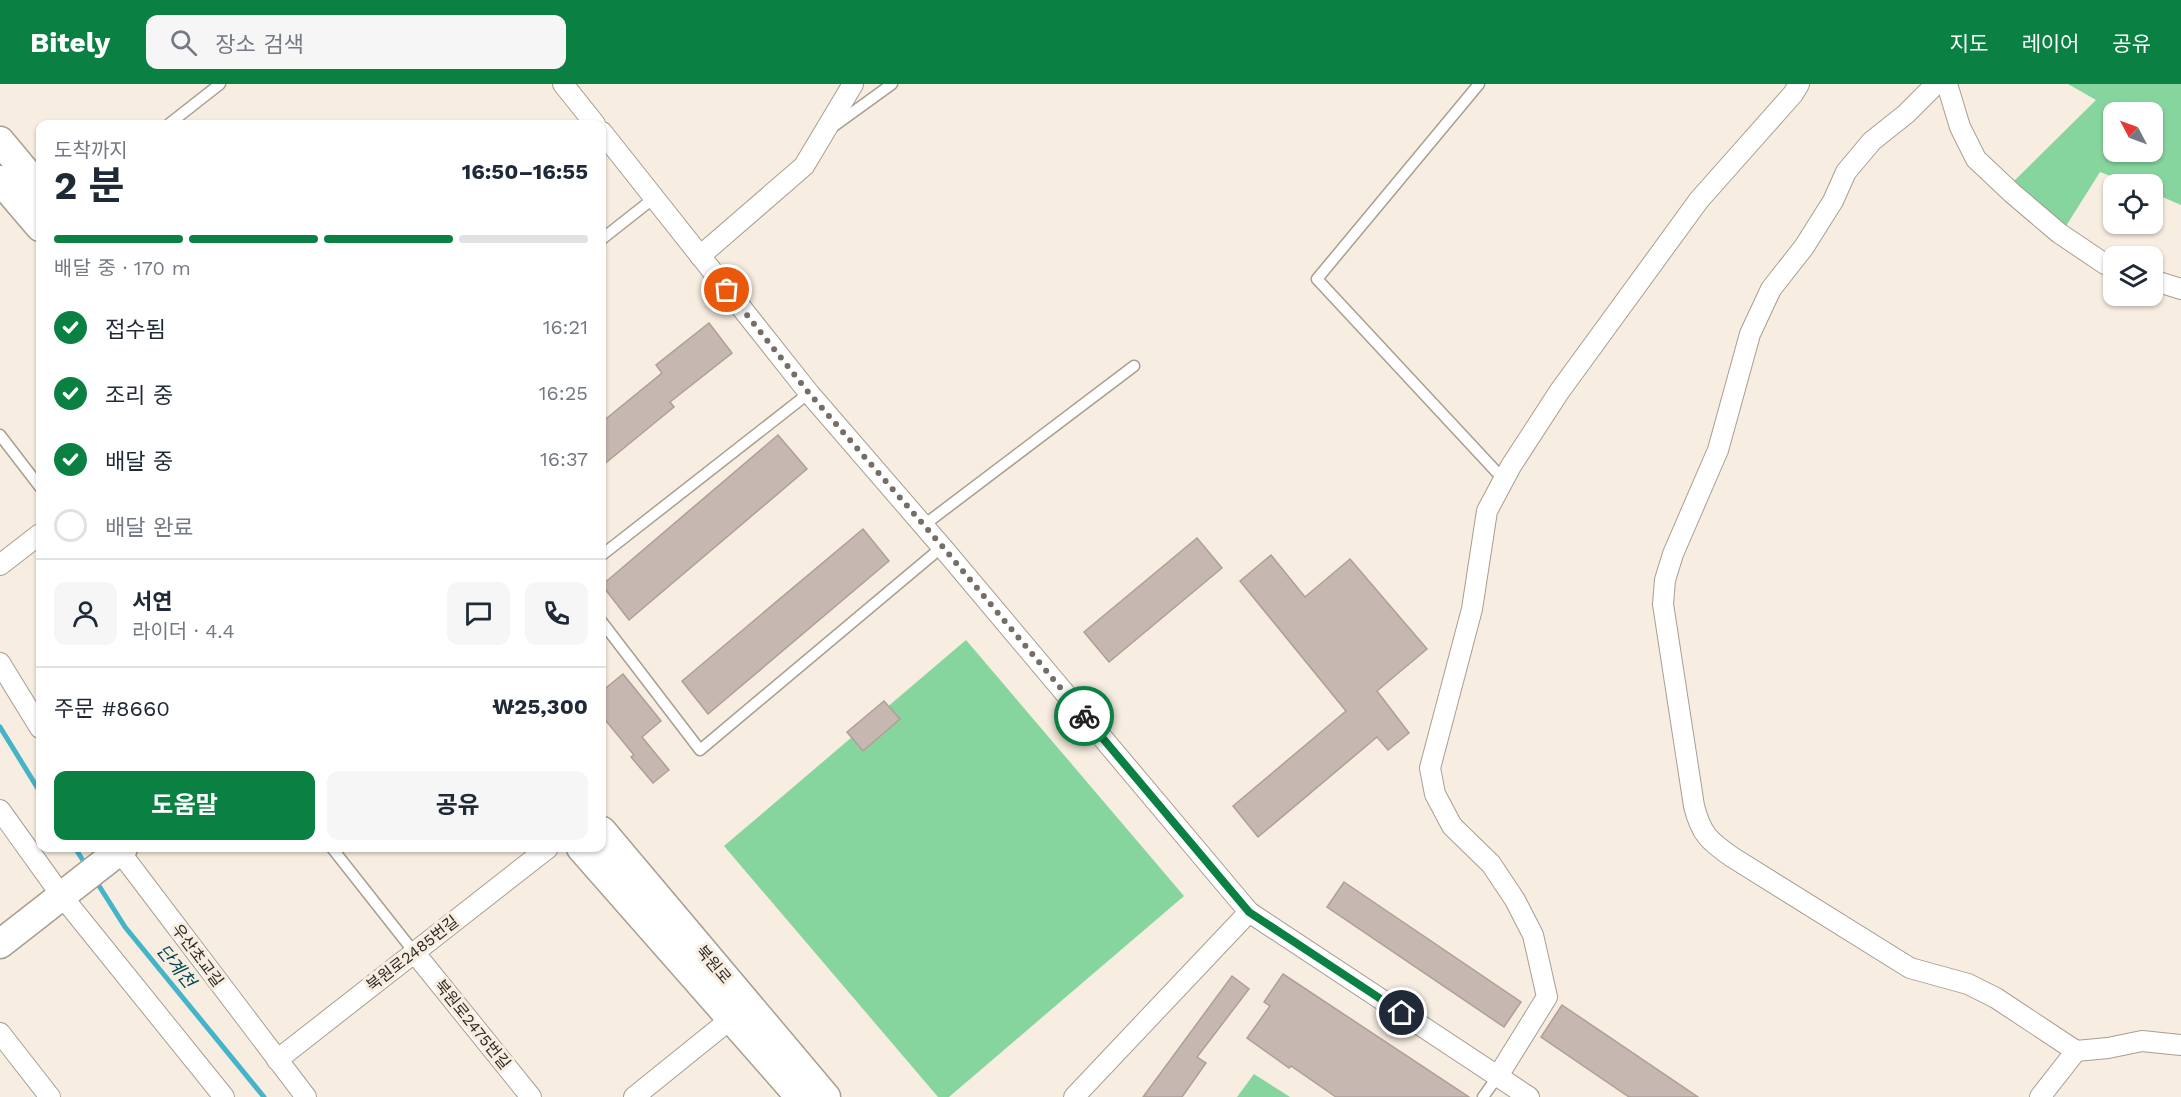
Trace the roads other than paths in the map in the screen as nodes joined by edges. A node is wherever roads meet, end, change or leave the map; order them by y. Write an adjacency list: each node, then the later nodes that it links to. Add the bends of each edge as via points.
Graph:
1 (220, 84): 9 (lane)
2 (563, 84): 10 (street)
3 (853, 84): 11 (street)
4 (892, 84): 11 (lane)
5 (1479, 84): 25 (lane, via 1317,279)
6 (1799, 84): 25 (street, via 1699,200 1559,392)
7 (1936, 84): 48 (street, via 1872,141 1846,171 1816,229 1771,289 1750,334 1718,450 1667,572 1665,622 1694,806 1699,825 1709,840 1910,968 1968,984)
8 (1947, 84): 19 (street, via 1960,127 1976,159 2059,232)
9 (174, 120)
10 (592, 120)
11 (824, 134): 18 (street, via 804,166)
12 (606, 137): 15 (street)
13 (0, 141): 14 (street)
14 (13, 182): 16 (street)
15 (654, 198): 17 (lane); 18 (street)
16 (36, 220)
17 (606, 236)
18 (700, 256): 23 (street)
19 (2103, 263)
20 (2163, 283): 21 (street)
21 (2181, 289)
22 (1134, 366): 27 (lane)
23 (809, 393): 27 (street); 30 (lane)
24 (0, 435): 26 (lane)
25 (1504, 480): 50 (street, via 1487,511 1472,609 1430,768 1435,794 1452,826 1491,864 1515,900 1533,935 1545,987 1547,997)
26 (36, 482)
27 (924, 525): 29 (street)
28 (36, 537): 31 (street)
29 (942, 546): 32 (lane, via 700,750); 42 (street)
30 (606, 552)
31 (0, 565)
32 (606, 627)
33 (0, 663): 34 (street)
34 (36, 722)
35 (0, 810): 41 (street)
36 (606, 836): 57 (street, 북원로)
37 (115, 852): 41 (street, 우산초교길); 49 (street, 우산초교길)
38 (335, 852): 44 (lane)
39 (544, 852): 44 (street, 북원로2485번길)
40 (585, 852): 45 (street, 북원로)
41 (67, 890): 43 (street, 우산초교길); 52 (street)
42 (1249, 912): 50 (street); 58 (street)
43 (0, 944)
44 (414, 952): 49 (street, 북원로2485번길); 54 (street, 북원로2475번길)
45 (732, 1018): 55 (street); 56 (street, 북원로)
46 (0, 1033): 51 (street)
47 (2181, 1045): 48 (street, via 2142,1041)
48 (2076, 1051): 61 (street)
49 (277, 1060): 53 (street, 우산초교길)
50 (1498, 1076): 59 (lane); 60 (street)
51 (50, 1097)
52 (224, 1097)
53 (306, 1097)
54 (531, 1097)
55 (634, 1097)
56 (800, 1097)
57 (825, 1097)
58 (1074, 1097)
59 (1483, 1097)
60 (1529, 1097)
61 (2040, 1097)

